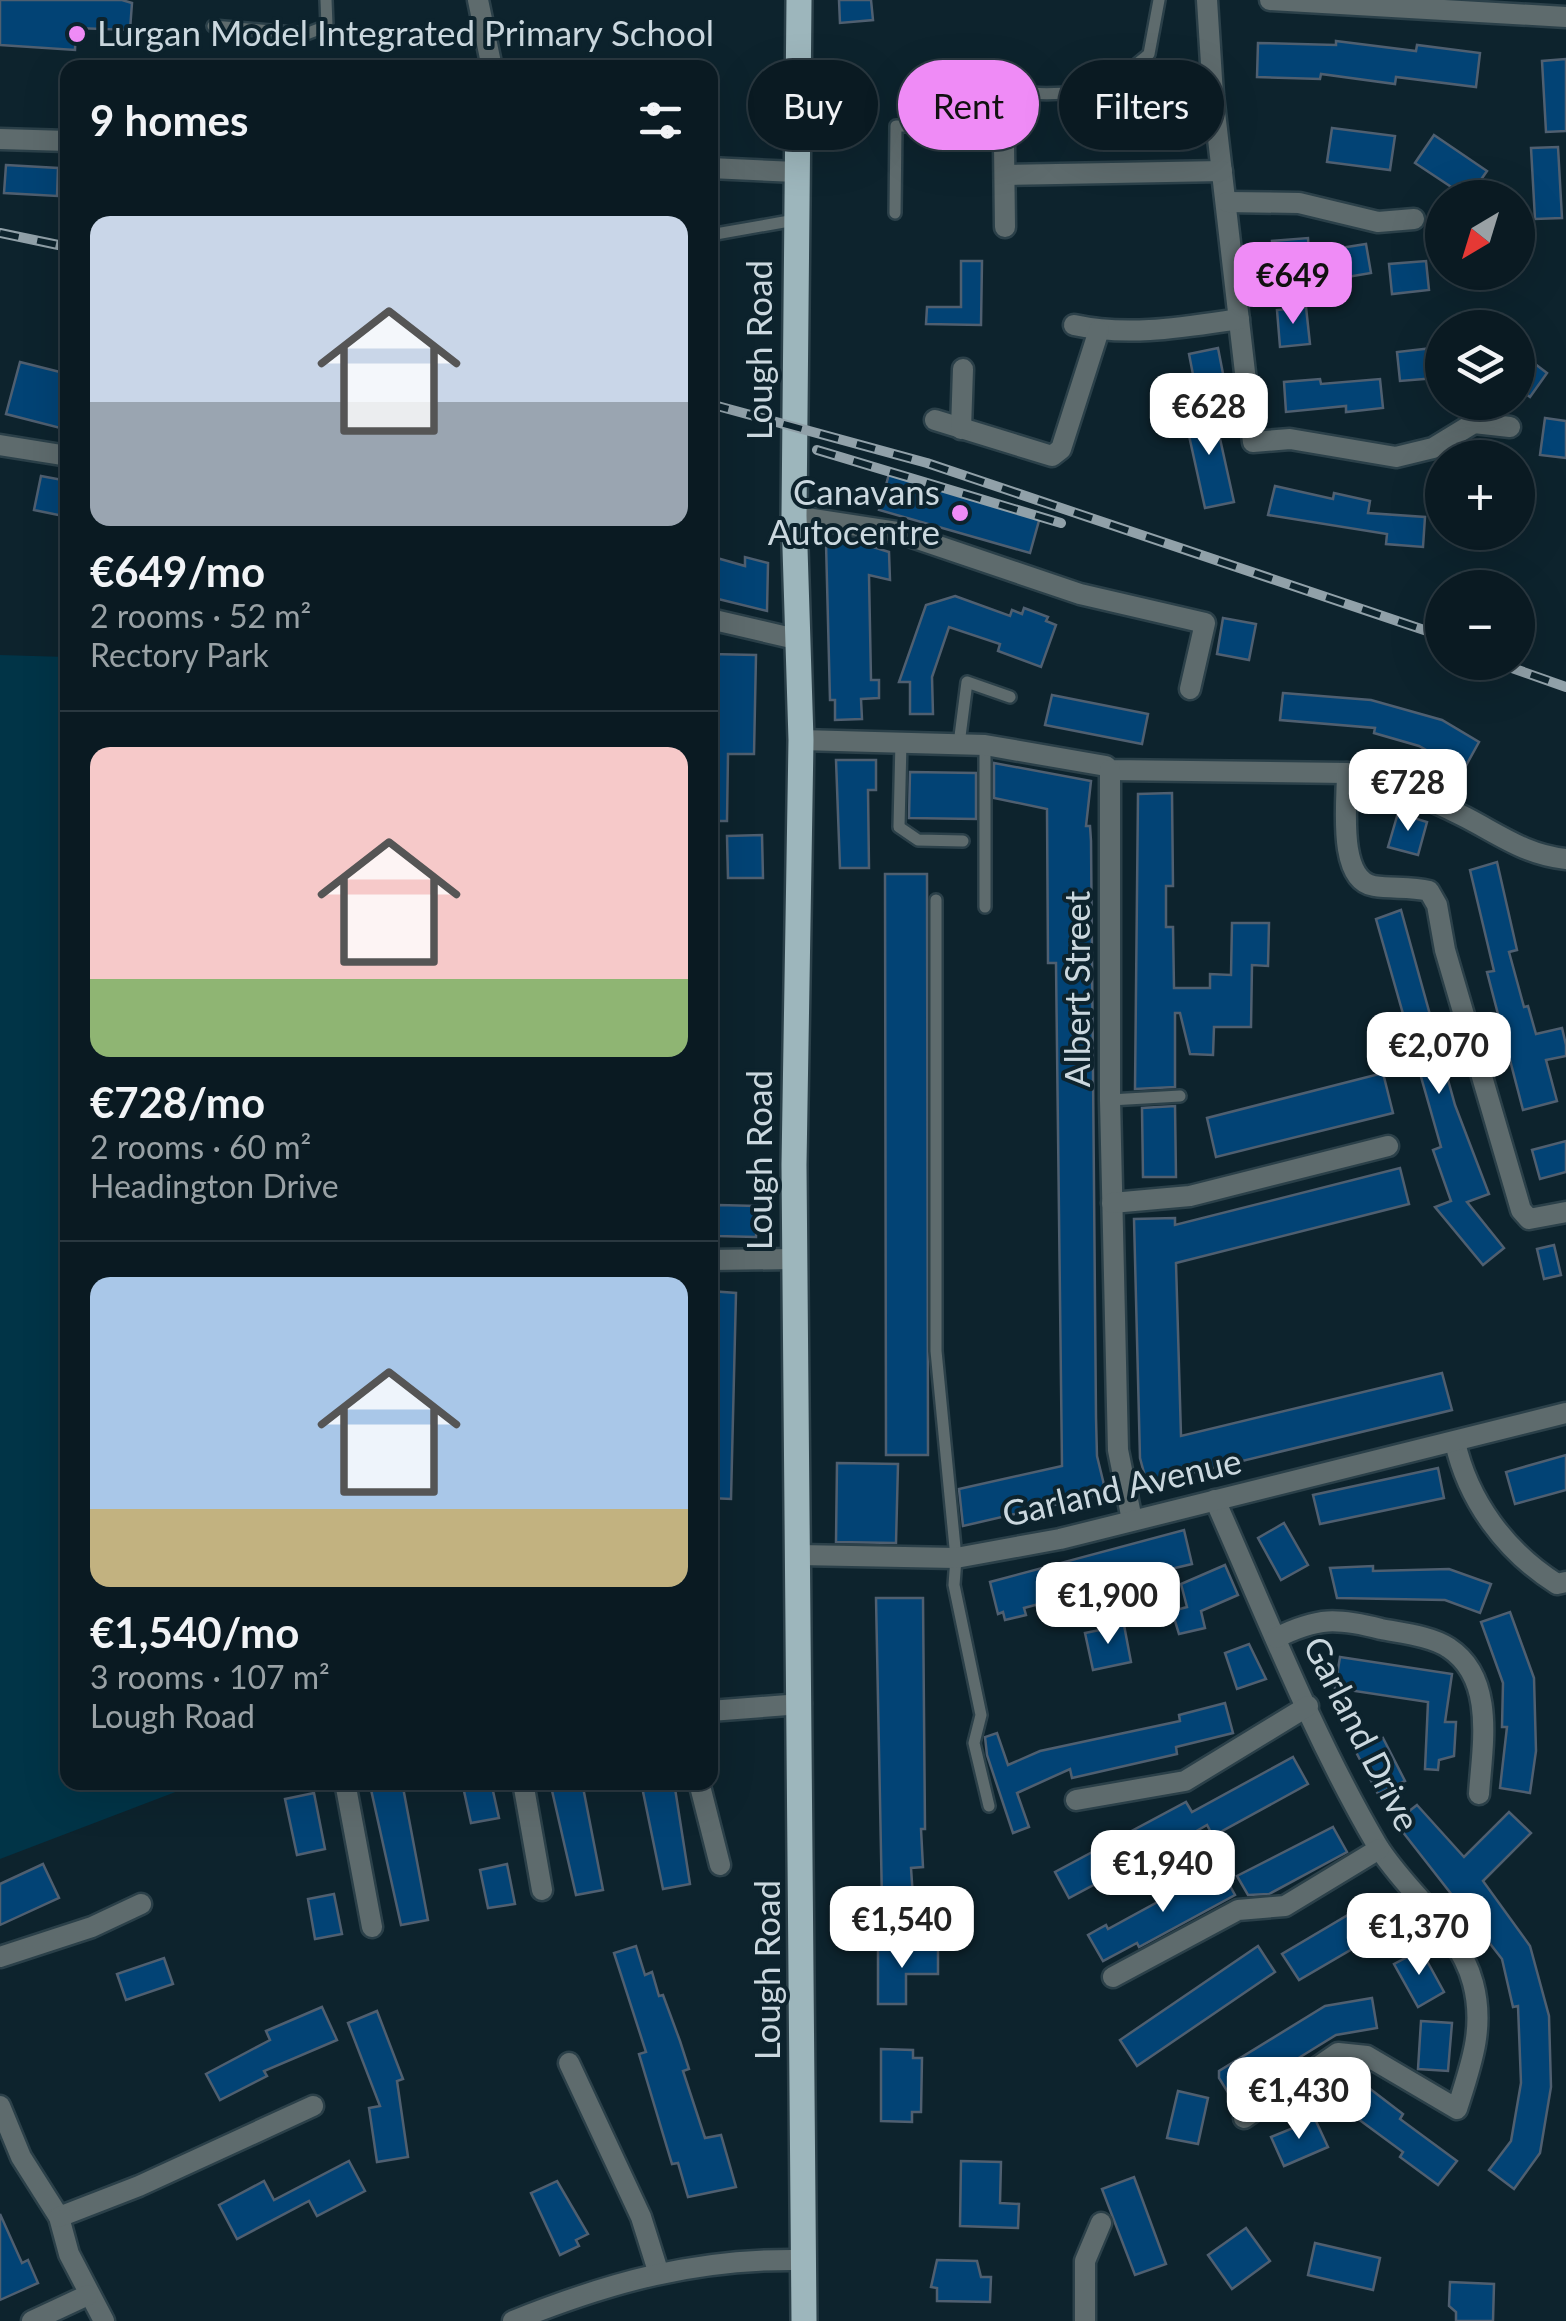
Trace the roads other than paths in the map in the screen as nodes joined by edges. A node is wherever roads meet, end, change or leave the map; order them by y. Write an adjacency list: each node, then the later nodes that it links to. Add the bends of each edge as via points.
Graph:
1 (326, 0): 8 (lane, via 327,26 306,34)
2 (478, 0): 9 (street)
3 (799, 0): 17 (main road, Lough Road)
4 (1159, 0): 10 (lane, via 1149,54 1105,86)
5 (1207, 0): 16 (street)
6 (1270, 0): 7 (street)
7 (1566, 17)
8 (213, 26)
9 (490, 60)
10 (1039, 91)
11 (898, 126): 20 (lane)
12 (0, 139): 13 (street)
13 (60, 141)
14 (1004, 150): 18 (street)
15 (718, 168): 17 (street)
16 (1222, 171): 18 (street); 19 (street)
17 (796, 172): 22 (main road, Lough Road)
18 (1005, 175): 23 (street)
19 (1227, 202): 21 (street, via 1299,203 1378,222); 25 (street)
20 (894, 214)
21 (1414, 219)
22 (795, 220): 24 (lane); 34 (main road, Lough Road, via 788,352)
23 (1004, 227)
24 (718, 233)
25 (1239, 319): 27 (street); 30 (street, via 1253,442 1290,438 1396,456 1434,448 1474,423)
26 (1074, 324): 27 (street)
27 (1100, 330): 31 (street, via 1061,450 1052,456)
28 (962, 369): 31 (street)
29 (935, 420): 31 (street)
30 (1510, 427)
31 (961, 429)
32 (0, 445): 33 (street)
33 (60, 455)
34 (794, 516): 36 (main road, Lough Road); 37 (street, via 897,532 1080,594 1205,623)
35 (718, 621): 36 (street)
36 (800, 640): 39 (main road, Lough Road)
37 (1190, 689)
38 (1010, 697): 41 (lane, via 967,682)
39 (801, 740): 40 (street); 54 (main road, Lough Road)
40 (901, 742): 41 (street); 45 (lane, via 899,827 918,840)
41 (960, 744): 42 (street)
42 (985, 745): 43 (street); 48 (lane)
43 (1110, 770): 44 (street); 50 (street, Albert Street)
44 (1347, 773): 46 (street, via 1451,810 1522,850); 53 (street, via 1348,847 1358,879 1428,891 1438,905 1520,1210 1539,1219)
45 (963, 841)
46 (1566, 859)
47 (936, 900): 61 (lane, via 936,1351)
48 (985, 907)
49 (1180, 1096): 50 (lane)
50 (1110, 1100): 52 (street, Albert Street)
51 (1388, 1146): 52 (street, via 1190,1196)
52 (1112, 1203): 59 (street, Albert Street, via 1118,1450)
53 (1566, 1212)
54 (795, 1258): 55 (street); 60 (main road, Lough Road)
55 (718, 1260)
56 (1566, 1413): 57 (street, Garland Avenue)
57 (1455, 1442): 58 (street, Garland Avenue); 62 (street, via 1472,1488 1507,1544 1528,1566 1557,1584)
58 (1215, 1500): 59 (street, Garland Avenue); 63 (street, Garland Drive)
59 (1132, 1520): 61 (street, Garland Avenue)
60 (799, 1555): 61 (street, Garland Avenue); 64 (main road, Lough Road)
61 (956, 1558): 72 (lane, via 954,1585 980,1715 974,1743)
62 (1566, 1582)
63 (1276, 1638): 65 (street, Garland Drive); 70 (street, via 1311,1620 1347,1621 1448,1647 1467,1667 1484,1718)
64 (801, 1704): 66 (street); 86 (main road, Lough Road)
65 (1308, 1706): 71 (street, via 1185,1781); 73 (street, Garland Drive)
66 (718, 1710)
67 (346, 1790): 77 (street)
68 (525, 1790): 75 (street)
69 (702, 1790): 74 (street)
70 (1478, 1794)
71 (1076, 1800)
72 (988, 1806)
73 (1380, 1849): 79 (street, via 1285,1906 1238,1910); 83 (street, Garland Drive, via 1443,1929 1472,1979 1478,2042 1457,2108 1367,2056 1338,2053)
74 (720, 1865)
75 (542, 1890)
76 (140, 1904): 78 (street)
77 (372, 1927)
78 (0, 1957)
79 (1113, 1977)
80 (569, 2063): 87 (street, via 641,2217)
81 (0, 2106): 84 (street, via 21,2157)
82 (313, 2106): 84 (street)
83 (1244, 2118)
84 (60, 2216): 88 (street)
85 (1101, 2223): 93 (street, via 1085,2261)
86 (803, 2260): 87 (street); 92 (main road, Lough Road)
87 (658, 2271): 91 (street)
88 (88, 2295): 89 (street); 90 (street)
89 (32, 2321)
90 (104, 2321)
91 (513, 2321)
92 (804, 2321)
93 (1085, 2321)

